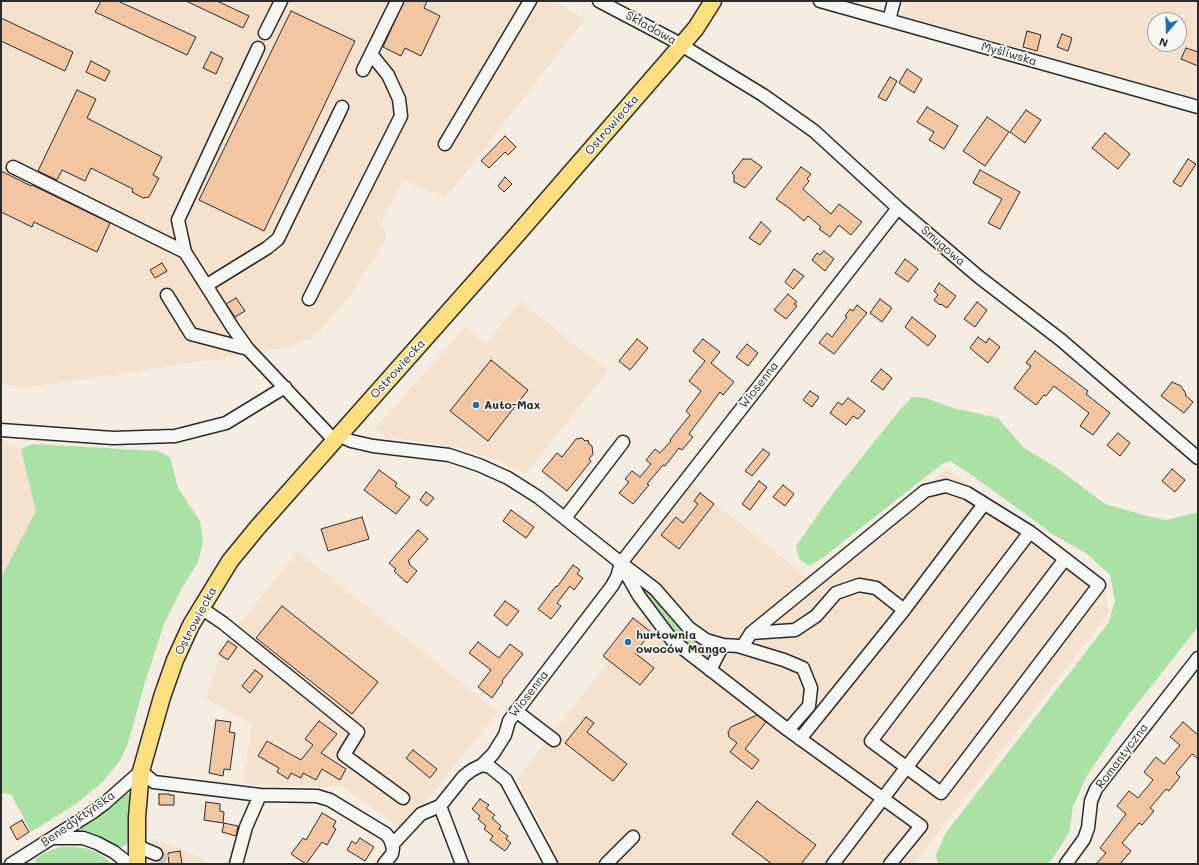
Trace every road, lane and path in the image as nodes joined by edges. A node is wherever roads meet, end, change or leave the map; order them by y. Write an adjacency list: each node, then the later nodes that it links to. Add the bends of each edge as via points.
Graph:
1 (281, 1): 10 (street)
2 (397, 1): 13 (street)
3 (530, 1): 17 (street)
4 (599, 1): 8 (street, Składowa)
5 (713, 1): 11 (main road, Ostrowiecka, via 703,19)
6 (820, 1): 9 (street, Myśliwska)
7 (894, 1): 9 (street)
8 (613, 4): 11 (street, Składowa)
9 (889, 20): 16 (street, Myśliwska)
10 (265, 33)
11 (681, 45): 19 (street, Smugowa, via 763,94 814,131); 27 (main road, Ostrowiecka)
12 (258, 48): 20 (street, via 178,220)
13 (371, 54): 14 (street); 23 (street, via 388,75 399,99 401,116)
14 (363, 70)
15 (342, 107): 21 (street, via 278,239)
16 (1198, 107)
17 (445, 144)
18 (13, 167): 20 (street)
19 (898, 208): 29 (street, Smugowa, via 984,282 1061,340); 34 (street, Wiosenna)
20 (185, 252): 21 (street)
21 (207, 285): 24 (street)
22 (167, 295): 24 (street, via 192,334)
23 (309, 299)
24 (248, 349): 25 (street)
25 (285, 387): 26 (street, via 226,423 175,436 113,438); 27 (street)
26 (1, 430)
27 (336, 438): 31 (street, via 373,446 449,455 479,465 508,478); 35 (main road, Ostrowiecka, via 230,561)
28 (623, 442): 31 (street)
29 (1198, 458)
30 (984, 504): 32 (street); 36 (street); 37 (street, via 946,486 925,491)
31 (565, 518): 34 (street)
32 (1030, 532): 33 (street); 49 (street, via 871,741)
33 (1065, 559): 49 (street); 49 (street, via 1099,585 941,793)
34 (621, 563): 38 (street, via 655,589 689,628 706,640); 41 (street, via 639,596 672,640); 43 (street, Wiosenna, via 612,586)
35 (201, 608): 50 (main road, Ostrowiecka, via 168,678); 52 (street, via 358,732 344,754)
36 (904, 610): 37 (street, via 876,588 860,585 836,593 816,616 795,630); 44 (street)
37 (751, 633): 39 (street)
38 (723, 646): 39 (street); 41 (street)
39 (742, 647): 42 (street, via 803,668 812,688)
40 (1198, 658): 70 (street, Romantyczna, via 1096,789 1091,801 1084,839)
41 (710, 670): 45 (street)
42 (809, 706): 44 (street); 45 (street)
43 (516, 711): 47 (street); 48 (street, Wiosenna, via 502,740)
44 (820, 714): 46 (street)
45 (788, 730): 46 (street)
46 (800, 739): 53 (street)
47 (554, 740)
48 (482, 765): 54 (street, Wiosenna, via 464,776); 66 (street, via 490,767 506,780)
49 (906, 767): 53 (street)
50 (141, 771): 51 (street, via 154,782); 56 (street, Benedyktyńska, via 105,803); 58 (main road, Ostrowiecka)
51 (260, 795): 57 (street, via 317,796 330,800 386,834); 63 (street, via 246,827)
52 (403, 798)
53 (882, 798): 68 (street); 69 (street, via 921,826)
54 (440, 806): 57 (street, Wiosenna, via 421,814); 65 (street)
55 (633, 837): 67 (street)
56 (51, 838): 60 (street, Benedyktyńska); 61 (street, via 84,838 114,852)
57 (393, 844): 64 (street, Wiosenna, via 392,854)
58 (137, 846): 59 (street); 62 (main road, Ostrowiecka)
59 (156, 854)
60 (11, 864)
61 (129, 864)
62 (137, 864)
63 (236, 864)
64 (384, 864)
65 (462, 864)
66 (551, 864)
67 (606, 864)
68 (833, 864)
69 (890, 864)
70 (1066, 864)

